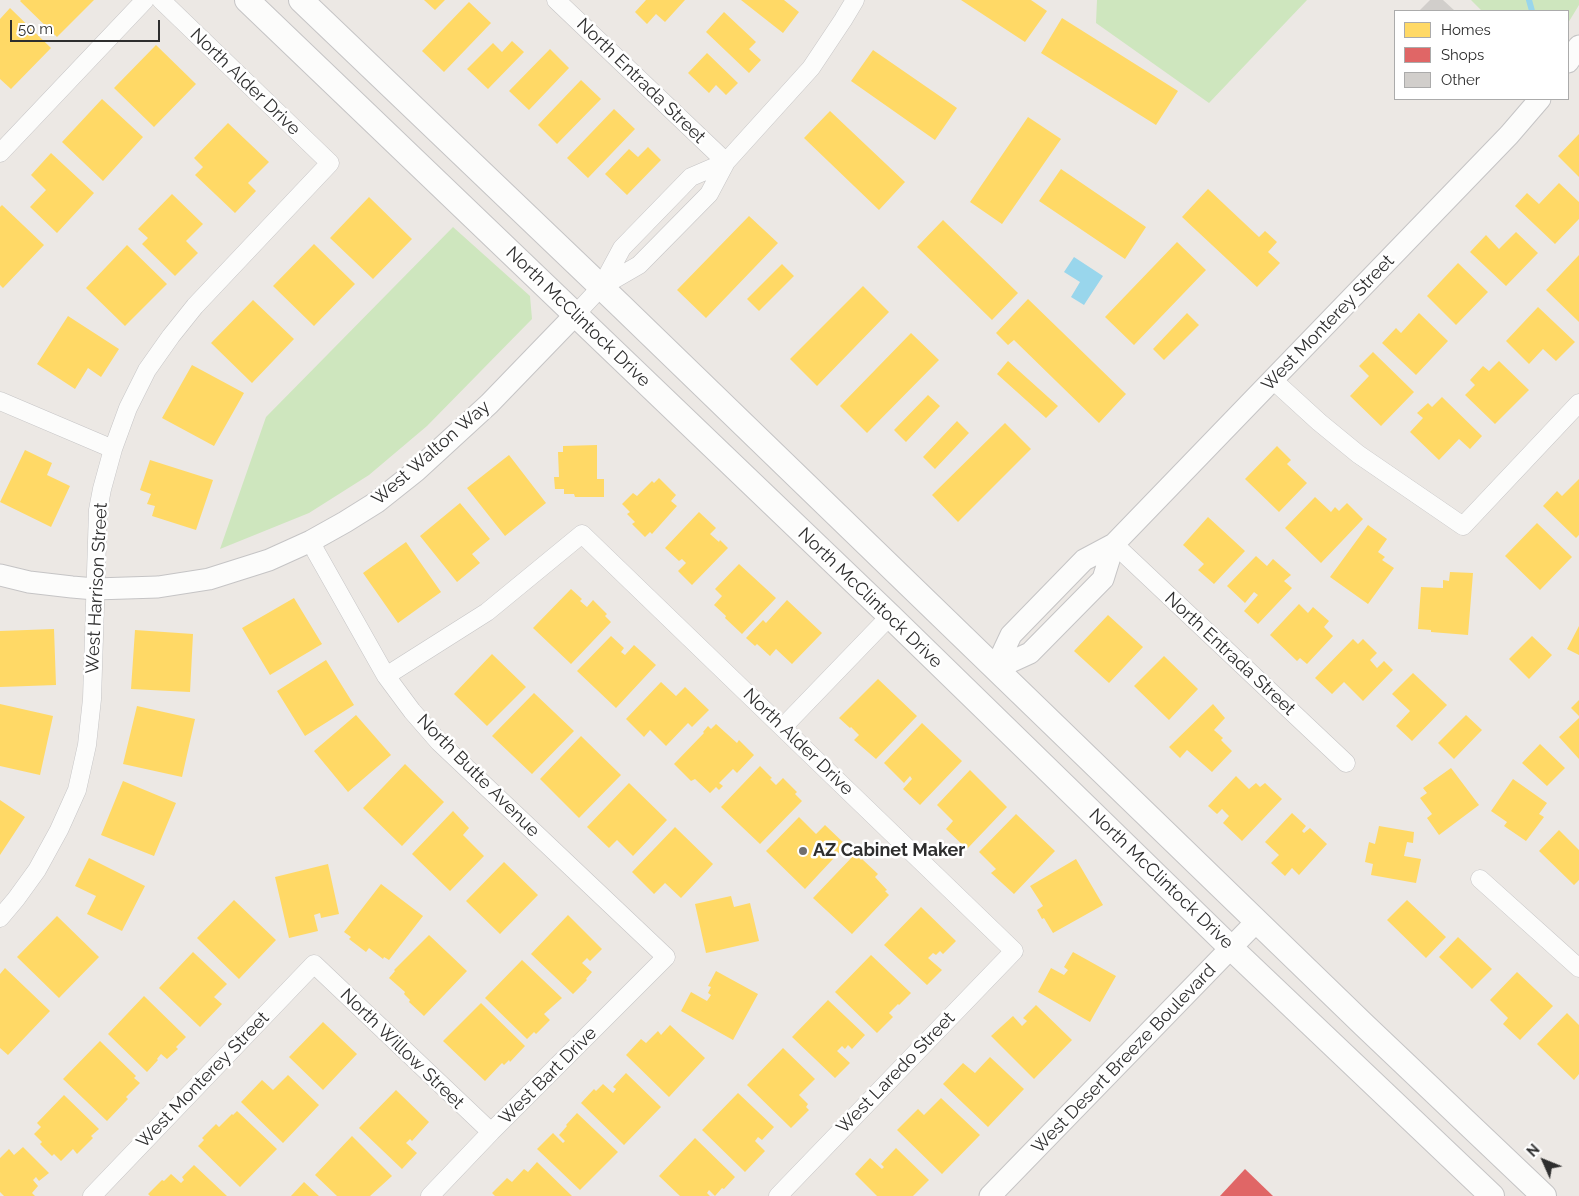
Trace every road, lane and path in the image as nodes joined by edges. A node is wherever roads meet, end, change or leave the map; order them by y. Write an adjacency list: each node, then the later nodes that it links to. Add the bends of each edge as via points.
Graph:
1 (145, 0): 10 (street)
2 (161, 0): 12 (street, North Alder Drive)
3 (247, 0): 14 (main road, North McClintock Drive)
4 (302, 0): 13 (main road, North McClintock Drive)
5 (556, 0): 11 (street, North Entrada Street)
6 (855, 0): 11 (street, via 811,68)
7 (1579, 46): 8 (street)
8 (1569, 61)
9 (1539, 100): 15 (street, West Monterey Street)
10 (0, 153)
11 (726, 162): 13 (street, via 709,194 639,265); 13 (street, via 691,177 622,248)
12 (330, 163): 18 (street, West Harrison Street, via 195,306 171,336 146,370)
13 (601, 287): 14 (street); 24 (main road, North McClintock Drive)
14 (575, 315): 19 (street, West Walton Way, via 489,404 416,471 377,502); 23 (main road, North McClintock Drive)
15 (1273, 380): 17 (street, via 1352,449 1463,526); 20 (street, West Monterey Street)
16 (0, 401): 18 (street)
17 (1579, 403)
18 (113, 449): 22 (street, West Harrison Street, via 98,510)
19 (312, 540): 22 (street, West Walton Way, via 268,560 209,579 158,587); 25 (street, North Butte Avenue)
20 (1114, 544): 24 (street, West Monterey Street, via 1084,560 1011,635); 27 (street, North Entrada Street)
21 (0, 575): 22 (street, West Walton Way, via 29,582)
22 (95, 589): 29 (street, West Harrison Street, via 92,699 87,745 77,790 38,870)
23 (890, 616): 26 (street); 31 (main road, North McClintock Drive)
24 (995, 669): 30 (main road, North McClintock Drive)
25 (386, 676): 26 (street, North Alder Drive, via 487,612 582,534); 33 (street, North Butte Avenue, via 439,742)
26 (783, 728): 32 (street, North Alder Drive)
27 (1346, 763)
28 (1480, 879): 35 (street)
29 (0, 918)
30 (1257, 921): 31 (street, West Desert Breeze Boulevard); 42 (main road, North McClintock Drive)
31 (1231, 948): 40 (street, West Desert Breeze Boulevard); 41 (main road, North McClintock Drive)
32 (1014, 950): 39 (street, West Laredo Street)
33 (666, 958): 36 (street, West Bart Drive)
34 (314, 964): 36 (street, North Willow Street); 37 (street, West Monterey Street)
35 (1579, 968)
36 (491, 1132): 38 (street, West Bart Drive)
37 (92, 1196)
38 (430, 1196)
39 (778, 1196)
40 (990, 1196)
41 (1492, 1196)
42 (1544, 1196)

